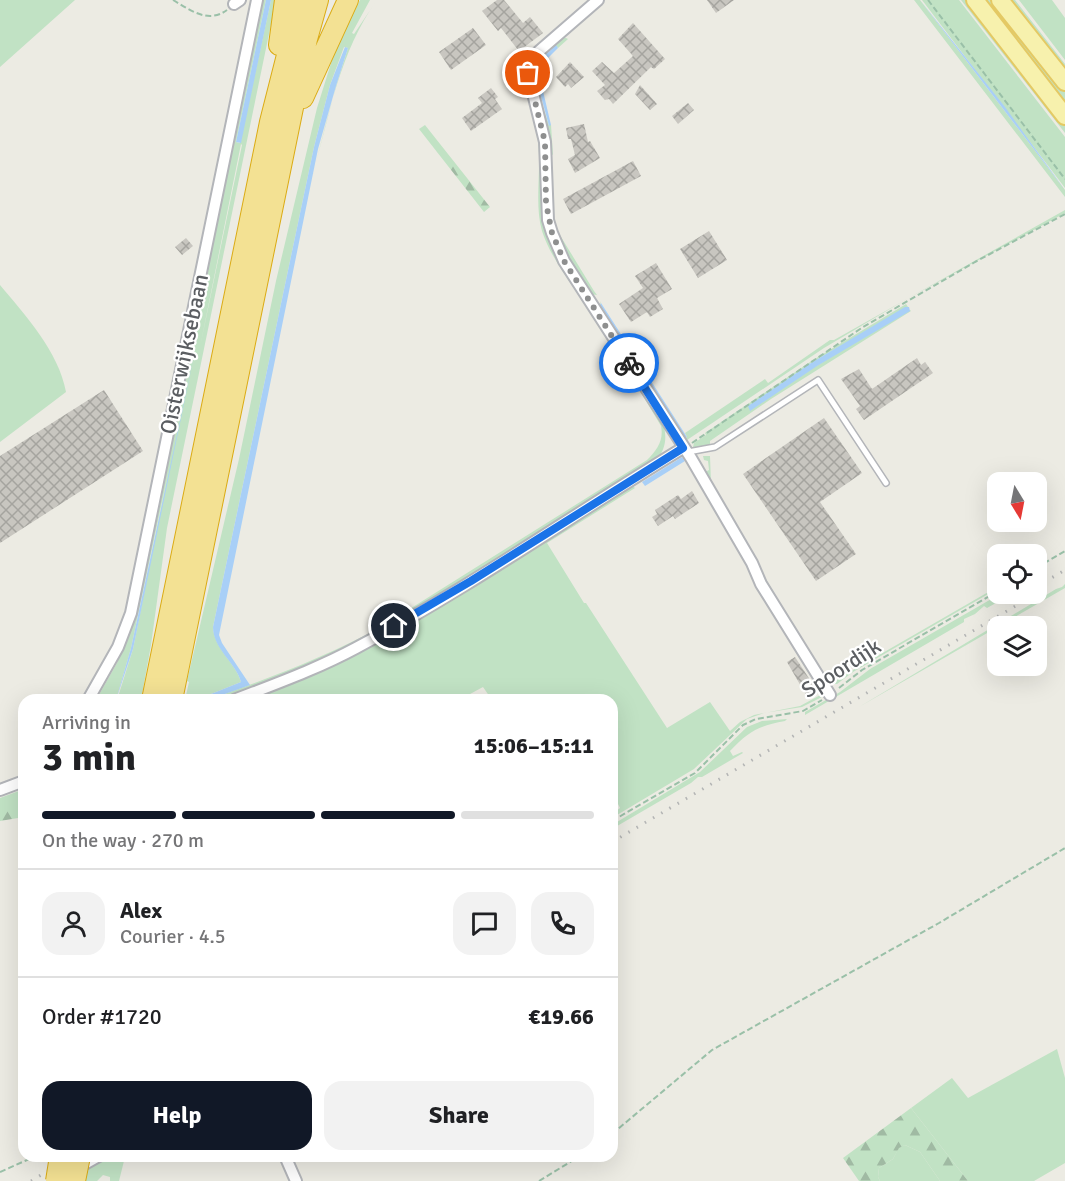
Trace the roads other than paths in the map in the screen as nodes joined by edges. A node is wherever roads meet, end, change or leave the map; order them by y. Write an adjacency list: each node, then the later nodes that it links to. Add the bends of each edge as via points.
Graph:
1 (257, 0): 15 (street, Oisterwijksebaan, via 131,613)
2 (285, 0): 11 (highway)
3 (302, 0): 11 (highway)
4 (318, 0): 12 (highway)
5 (348, 0): 12 (highway)
6 (598, 0): 13 (street, via 538,52 528,73 545,142 548,220 564,261)
7 (975, 0): 10 (main road)
8 (1000, 0): 9 (main road)
9 (1065, 82)
10 (1065, 116)
11 (270, 122): 16 (highway)
12 (290, 128): 17 (highway)
13 (685, 450): 14 (lane, via 715,447 818,380); 18 (street, via 355,649); 19 (street)
14 (886, 483)
15 (91, 694)
16 (153, 694)
17 (173, 694)
18 (249, 694)
19 (830, 695)
20 (18, 783): 21 (street)
21 (0, 790)
22 (59, 1162): 26 (highway, bridge)
23 (79, 1162): 27 (highway, bridge)
24 (88, 1162): 26 (street)
25 (288, 1162): 28 (street)
26 (55, 1181)
27 (75, 1181)
28 (296, 1181)

